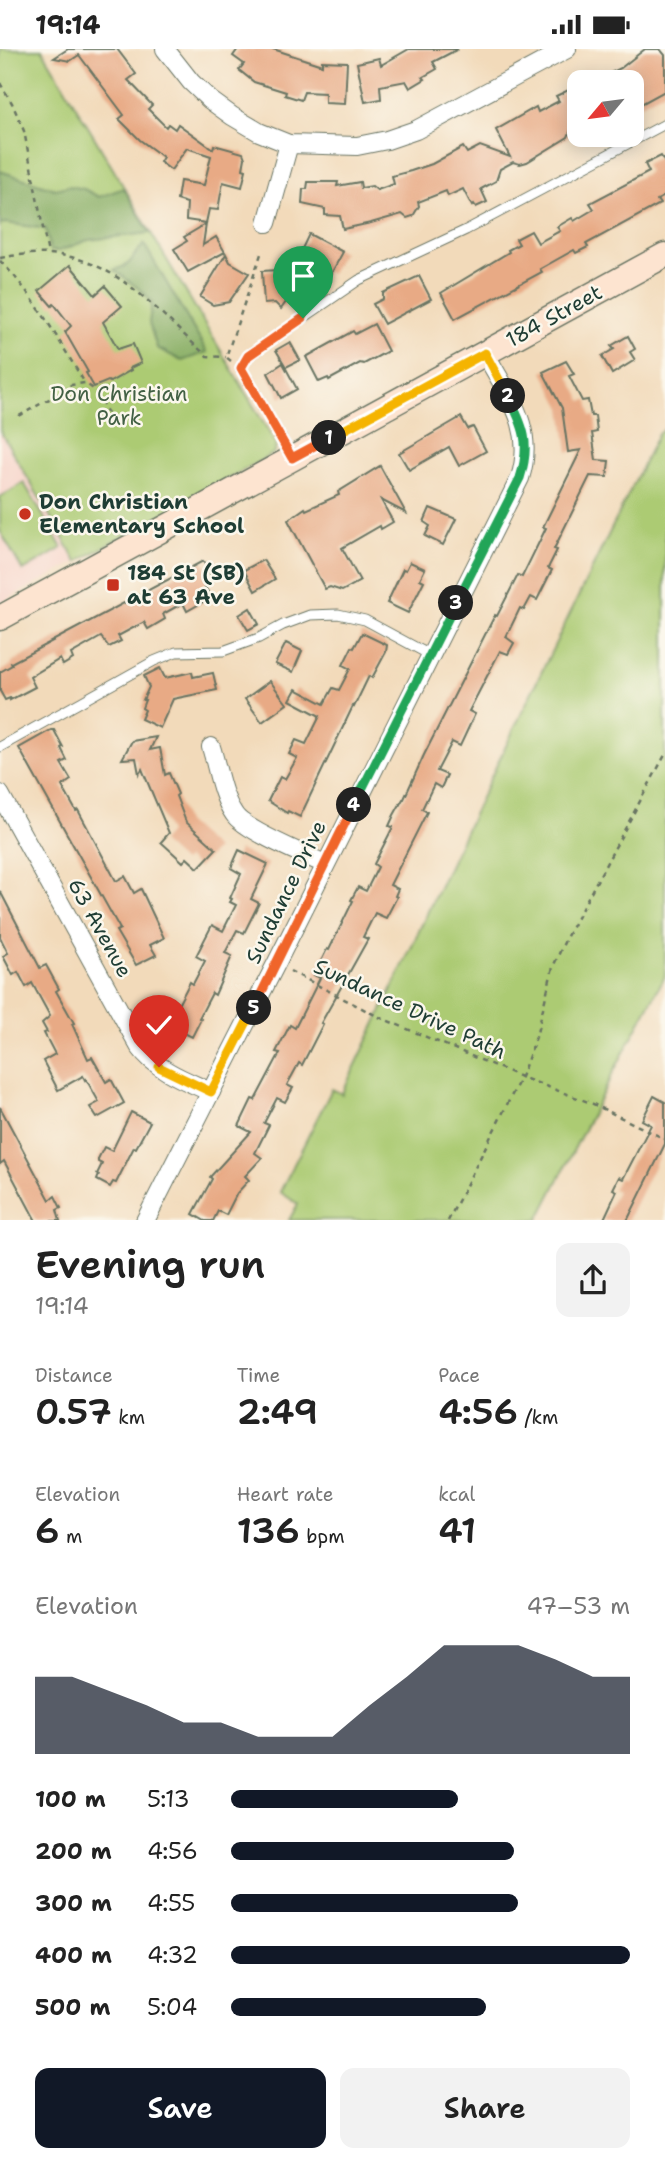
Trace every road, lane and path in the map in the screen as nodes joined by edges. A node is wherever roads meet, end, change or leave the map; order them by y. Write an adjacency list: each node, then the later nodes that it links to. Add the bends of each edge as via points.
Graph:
1 (165, 49): 5 (street, via 210,100)
2 (567, 49): 5 (street, via 454,111 387,140 357,146)
3 (0, 83): 8 (path, via 24,131)
4 (665, 124): 13 (lane, via 466,230 359,280 248,356)
5 (289, 144): 6 (street)
6 (268, 223)
7 (262, 251): 12 (path)
8 (48, 254): 10 (path); 12 (path, via 93,263 112,273 207,356)
9 (665, 255): 11 (main road, 184 Street)
10 (0, 259): 14 (path)
11 (485, 353): 17 (main road, 184 Street); 19 (street, Sundance Drive, via 522,424 526,443 523,467)
12 (226, 357): 13 (path)
13 (241, 368): 17 (lane)
14 (85, 383): 15 (path, via 65,387); 16 (path, via 96,391)
15 (19, 416)
16 (114, 425)
17 (292, 458): 18 (main road, 184 Street)
18 (0, 618)
19 (430, 655): 20 (lane, via 365,620 338,614 310,615 223,651 176,653 154,661); 24 (street, Sundance Drive)
20 (0, 747)
21 (211, 747): 24 (street, via 235,818)
22 (665, 755): 26 (path, via 565,938)
23 (0, 793): 27 (street, 63 Avenue, via 147,1058)
24 (325, 864): 27 (street, Sundance Drive)
25 (287, 969): 26 (path, Sundance Drive Path, via 379,1017)
26 (520, 1077): 28 (path, Sundance Drive Path, via 592,1103); 30 (path)
27 (211, 1092): 29 (street, Sundance Drive)
28 (665, 1139)
29 (145, 1220)
30 (449, 1220)

